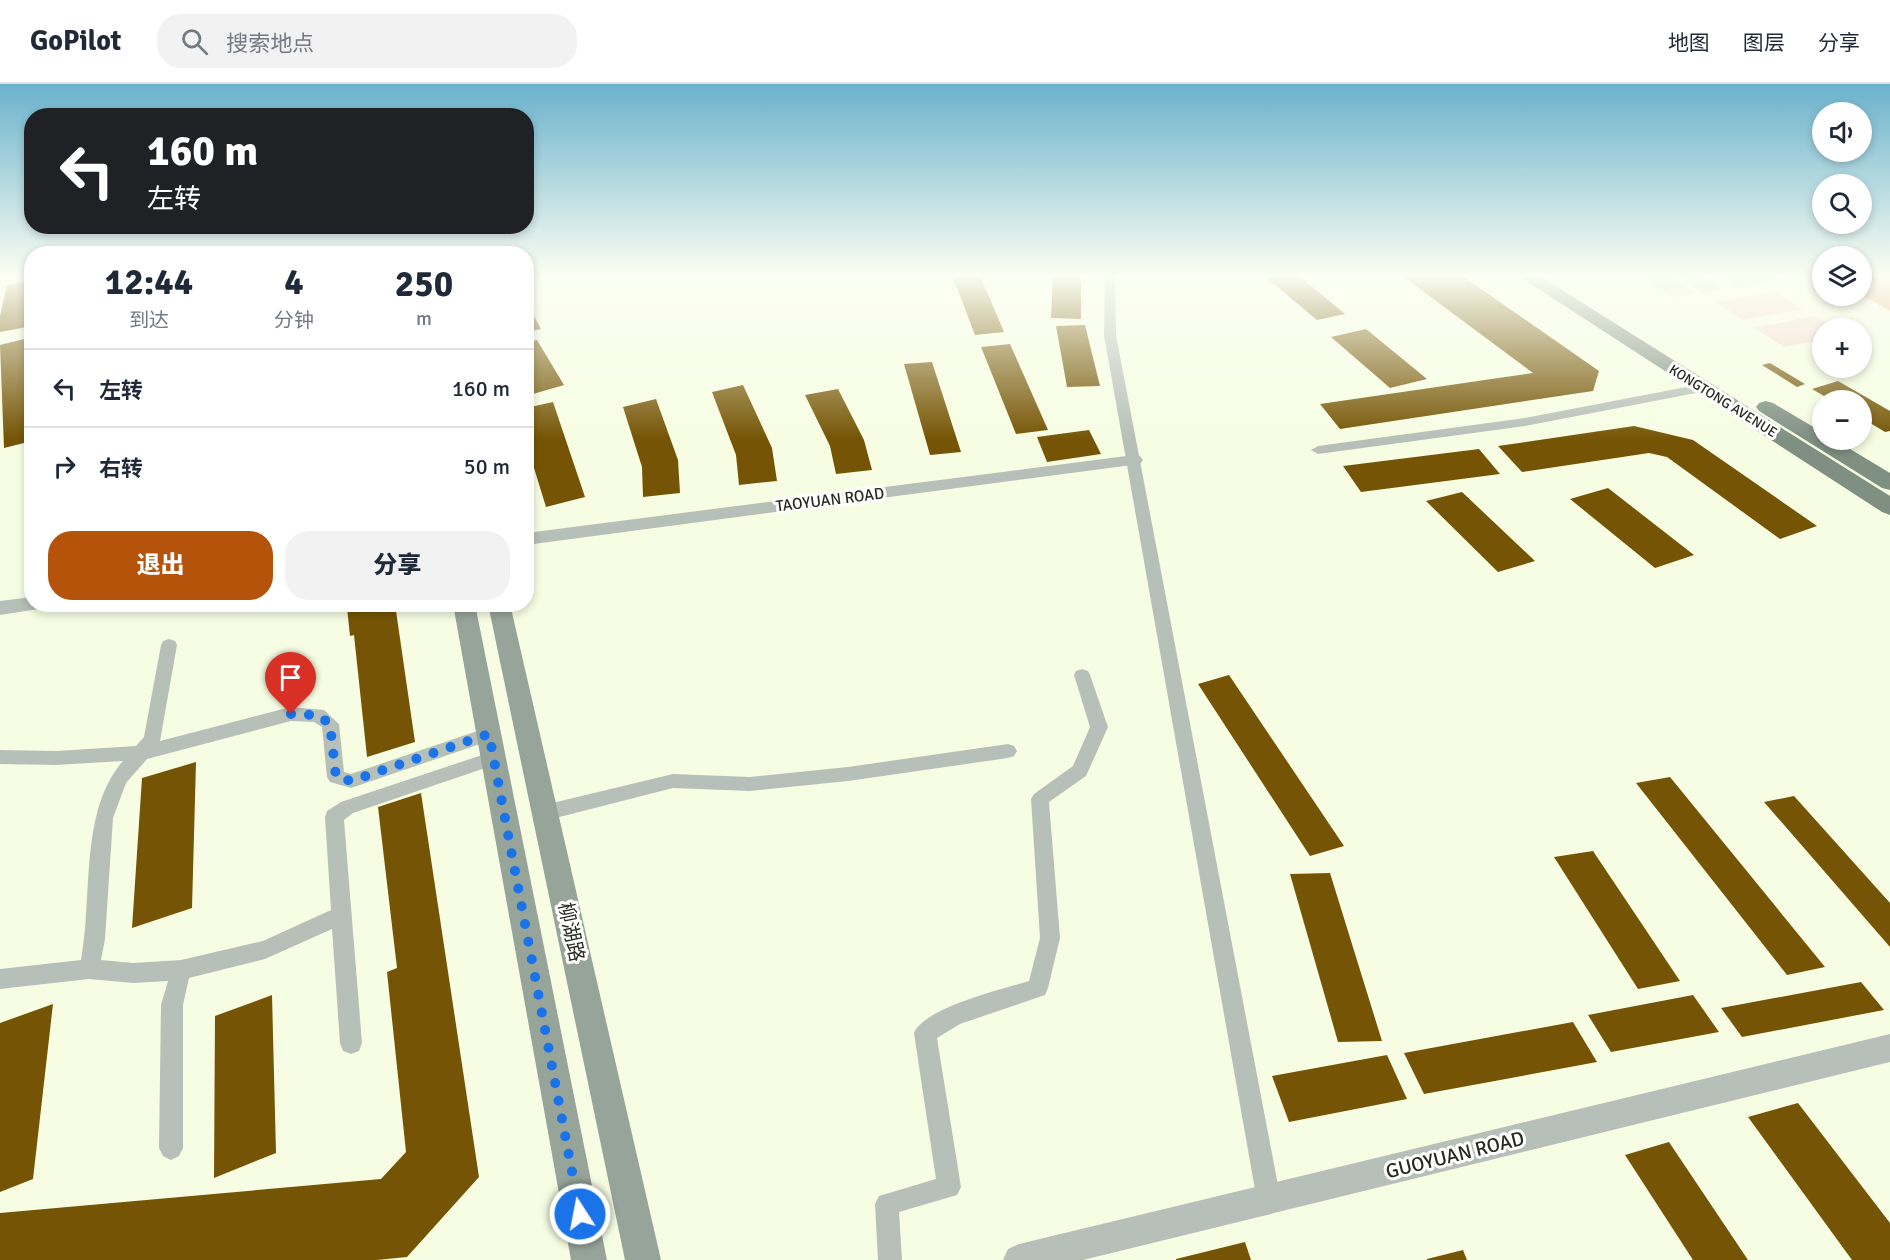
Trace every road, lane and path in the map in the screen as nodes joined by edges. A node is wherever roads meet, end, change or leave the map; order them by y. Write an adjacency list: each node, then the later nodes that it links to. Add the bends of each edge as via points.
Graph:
1 (1110, 330): 6 (street)
2 (1612, 330): 4 (main road, KONGTONG AVENUE)
3 (1641, 330): 7 (main road, KONGTONG AVENUE)
4 (1702, 388): 5 (street, via 1526,422); 8 (main road, KONGTONG AVENUE)
5 (1318, 450)
6 (1134, 460): 9 (street, TAOYUAN ROAD); 28 (street)
7 (1890, 483)
8 (1890, 507)
9 (534, 538)
10 (24, 605): 11 (street)
11 (0, 608)
12 (466, 612): 16 (main road)
13 (501, 612): 20 (main road, 柳湖路)
14 (169, 645): 18 (street, via 152,739)
15 (1082, 675): 31 (street, via 1099,727 1080,771 1040,799 1050,938 1038,988 954,1015 925,1033 950,1187 887,1204)
16 (492, 746): 18 (street, via 351,781 336,777 330,724 318,715 291,714); 21 (street, via 347,807 334,817); 29 (main road)
17 (1008, 751): 20 (street, via 750,784 673,781)
18 (141, 753): 19 (street); 22 (street, via 118,779 104,818 95,939)
19 (0, 757)
20 (544, 813): 30 (main road, 柳湖路)
21 (341, 915): 23 (street, via 265,950); 25 (street)
22 (89, 969): 23 (street, via 133,973); 24 (street)
23 (181, 970): 27 (street, via 172,1005)
24 (0, 979)
25 (351, 1043)
26 (1890, 1048): 28 (street, GUOYUAN ROAD)
27 (171, 1148)
28 (1269, 1201): 32 (street, GUOYUAN ROAD)
29 (589, 1260)
30 (643, 1260)
31 (890, 1260)
32 (1019, 1260)

